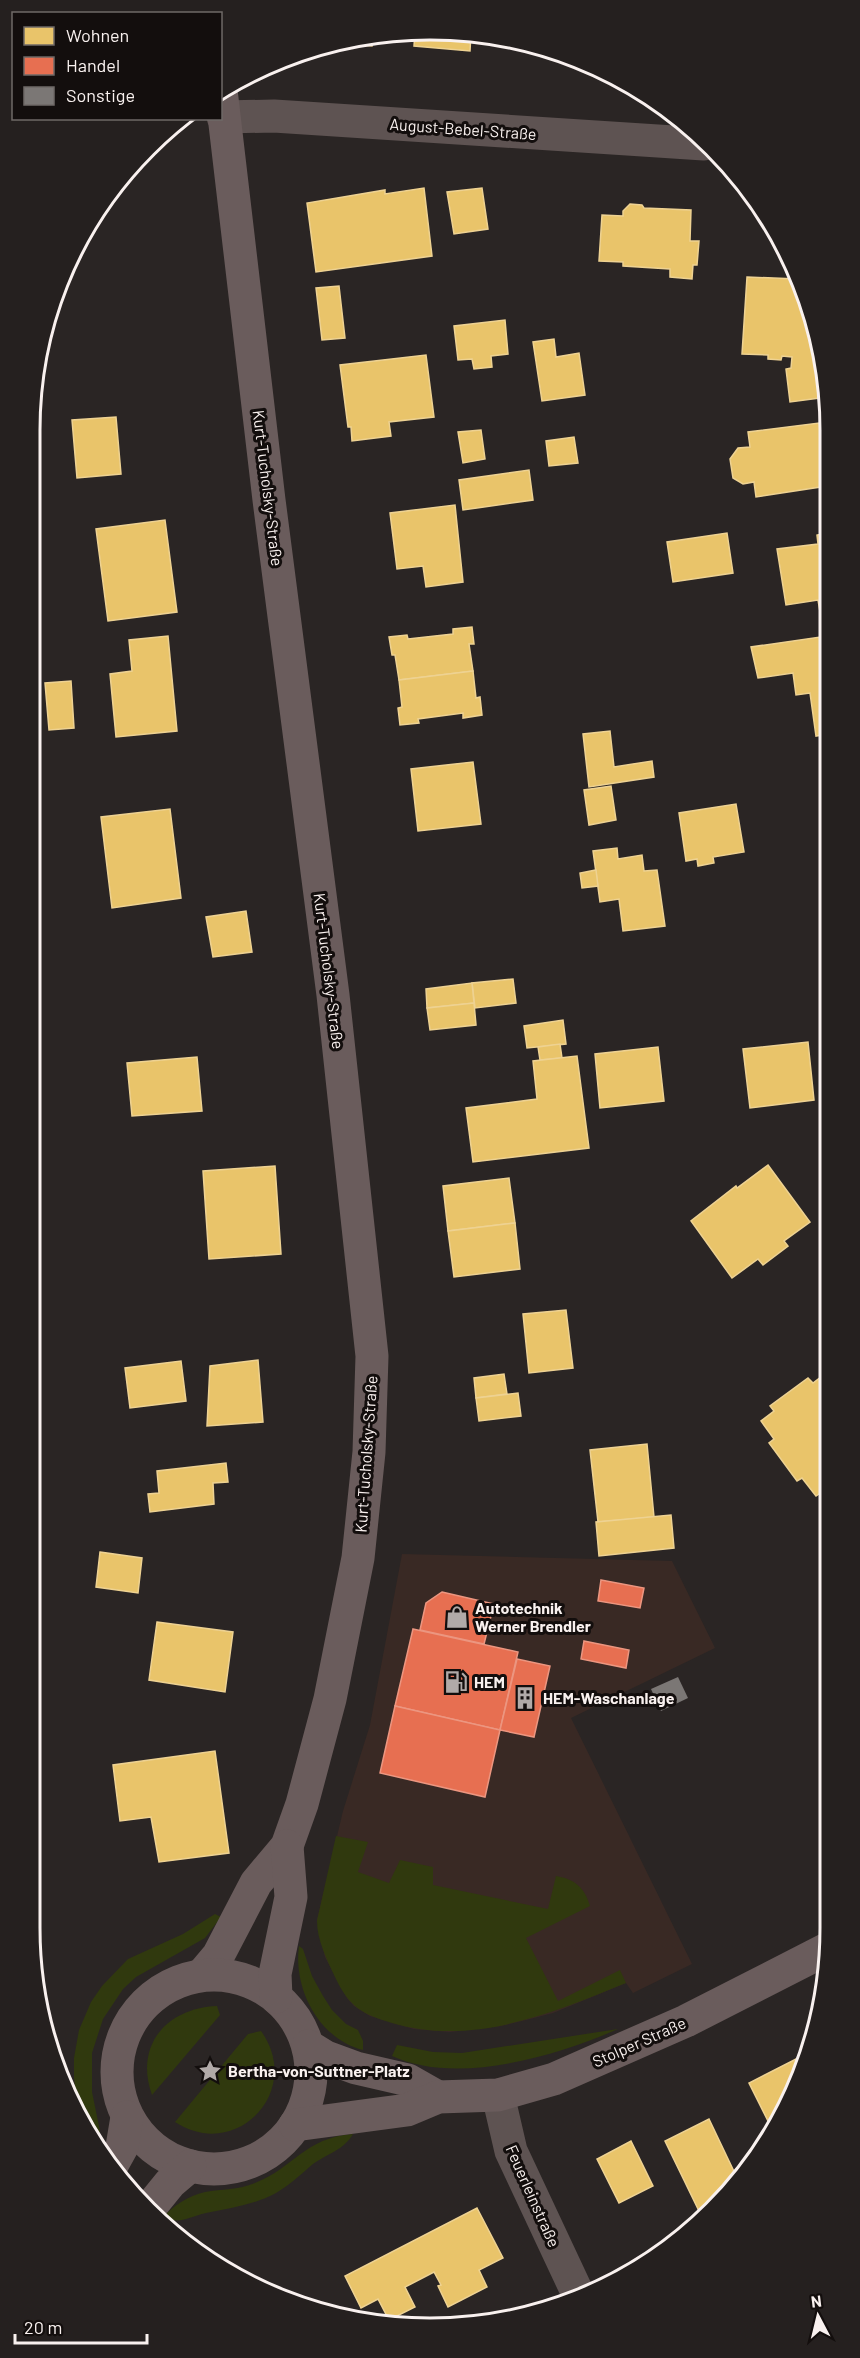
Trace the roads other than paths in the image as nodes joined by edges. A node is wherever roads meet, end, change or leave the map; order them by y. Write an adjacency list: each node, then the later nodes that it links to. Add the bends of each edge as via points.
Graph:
1 (222, 104): 2 (street, August-Bebel-Straße, via 274,116); 3 (main road, Kurt-Tucholsky-Straße, via 333,995 372,1356 369,1452 358,1558 330,1699)
2 (693, 143)
3 (287, 1845): 5 (main road, Kurt-Tucholsky-Straße, via 256,1883 218,1956); 6 (main road, Kurt-Tucholsky-Straße, via 291,1897 275,1974)
4 (819, 1953): 8 (main road, Stolper Straße, via 631,2046 554,2079)
5 (202, 1975): 6 (main road, via 233,1976); 10 (main road, via 166,1986 137,2011 120,2044 116,2081)
6 (276, 1997): 7 (main road, via 296,2019)
7 (308, 2046): 9 (main road, via 356,2068 408,2080); 11 (main road, via 311,2074 307,2101)
8 (498, 2095): 9 (main road, Stolper Straße); 15 (street, Feuerleinstraße, via 511,2151)
9 (438, 2097): 11 (main road, Stolper Straße, via 407,2110)
10 (127, 2117): 12 (main road, via 122,2147); 13 (main road, via 154,2149)
11 (295, 2126): 13 (main road, via 267,2153 230,2168)
12 (116, 2158)
13 (190, 2166): 14 (main road)
14 (154, 2202)
15 (576, 2289)

